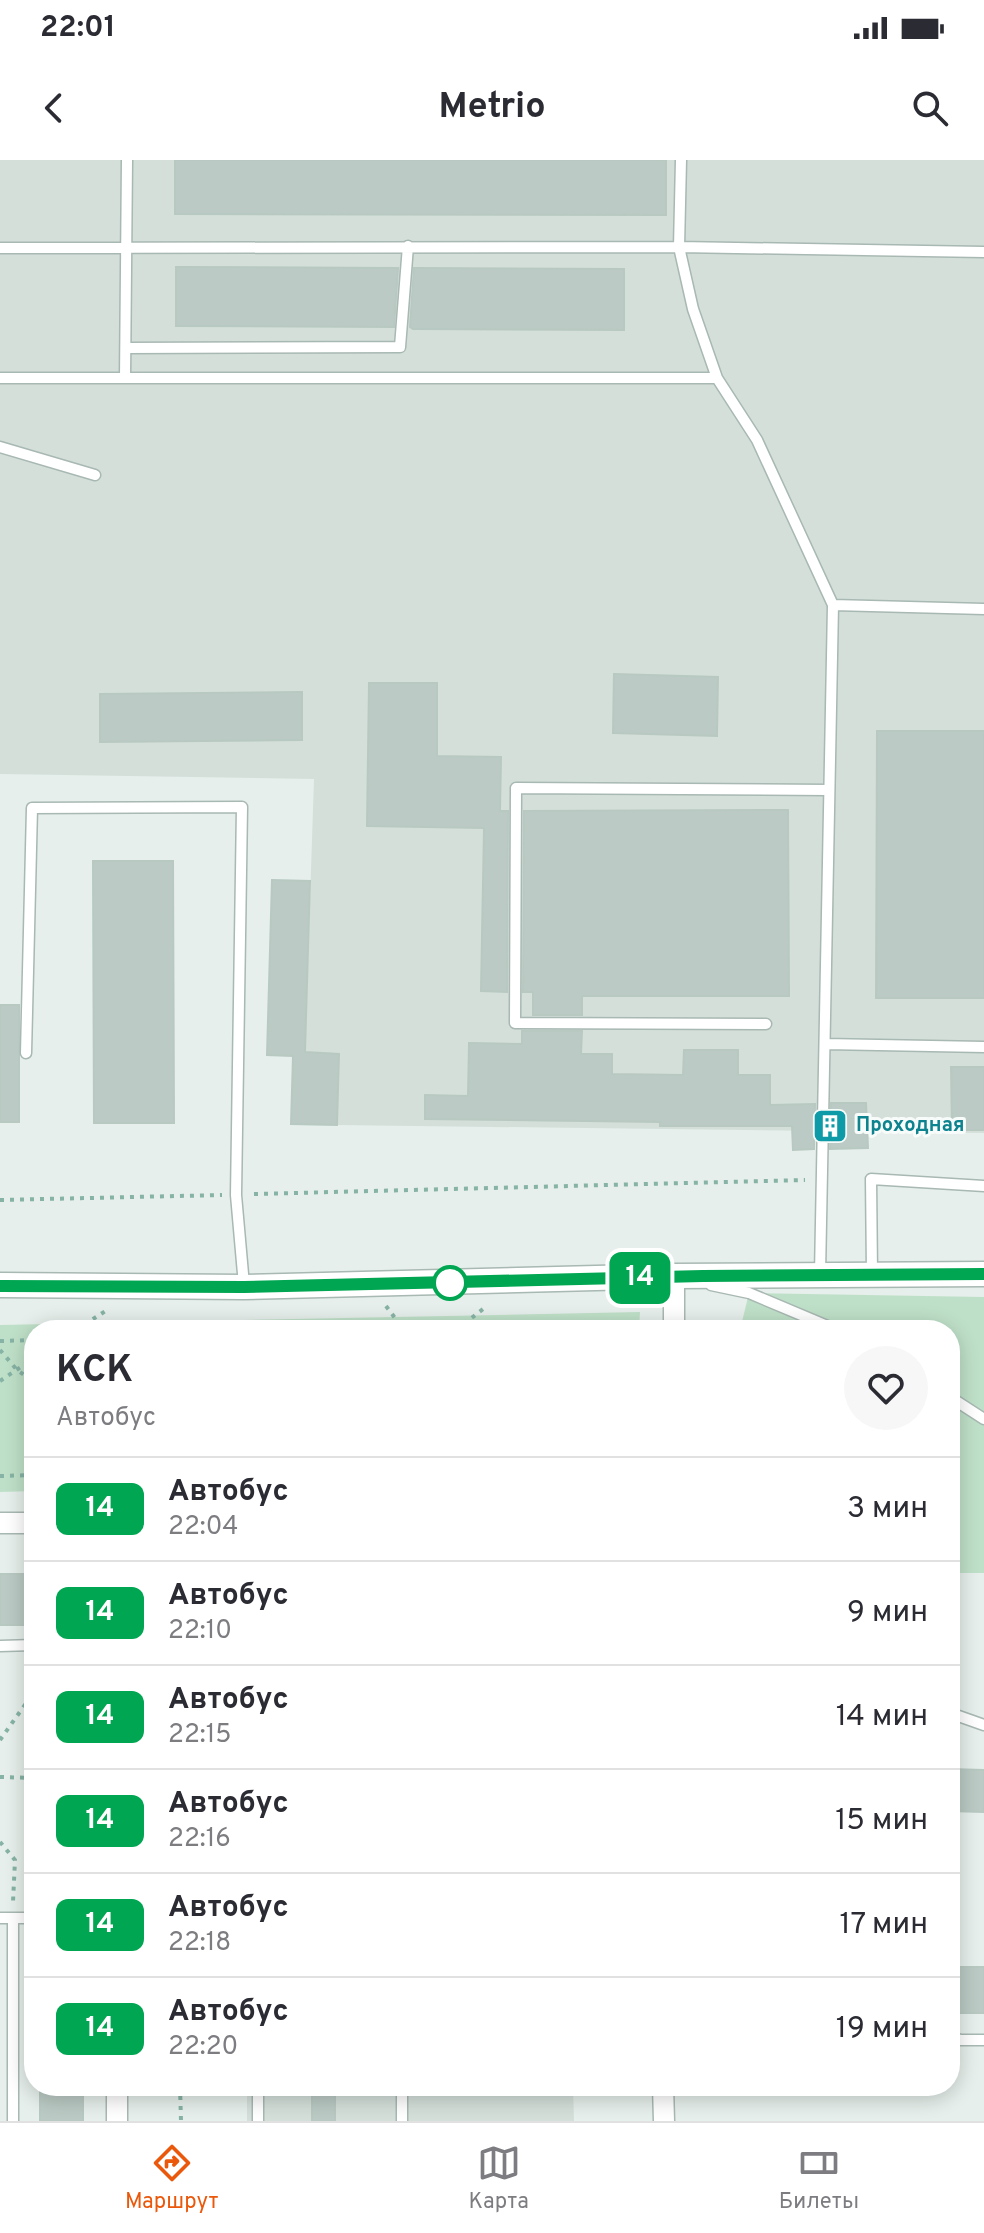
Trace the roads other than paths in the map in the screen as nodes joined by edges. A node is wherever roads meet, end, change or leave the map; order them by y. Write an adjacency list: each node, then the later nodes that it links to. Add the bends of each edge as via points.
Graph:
1 (127, 160): 4 (lane)
2 (681, 160): 5 (lane)
3 (408, 246): 4 (lane); 5 (lane); 8 (lane, via 400,347)
4 (125, 247): 6 (lane); 8 (lane)
5 (679, 247): 7 (lane); 11 (lane)
6 (0, 248)
7 (984, 252)
8 (126, 348): 10 (lane)
9 (0, 378): 10 (lane)
10 (125, 378): 11 (lane)
11 (717, 378): 14 (lane, via 757,440)
12 (0, 447): 13 (lane)
13 (95, 475)
14 (833, 605): 15 (lane); 16 (lane)
15 (984, 609)
16 (829, 790): 17 (lane, via 516,788 515,1023); 18 (lane)
17 (766, 1024)
18 (825, 1044): 19 (lane); 23 (lane)
19 (984, 1047)
20 (26, 1053): 27 (lane, via 32,808 242,807 236,1195)
21 (984, 1186): 22 (lane, via 871,1179)
22 (872, 1273): 23 (street); 24 (street)
23 (820, 1274): 25 (street)
24 (984, 1274)
25 (674, 1276): 27 (street); 28 (street); 29 (lane, via 749,1293)
26 (0, 1285): 27 (street)
27 (244, 1287)
28 (674, 1320)
29 (813, 1320)
30 (960, 1403): 31 (lane)
31 (984, 1419)
32 (0, 1523): 33 (street)
33 (24, 1523)
34 (24, 1645): 35 (lane)
35 (0, 1646)
36 (960, 1717): 37 (lane)
37 (984, 1725)
38 (0, 1918): 39 (lane)
39 (13, 1918): 40 (lane); 47 (lane)
40 (24, 1918)
41 (960, 2040): 42 (lane)
42 (984, 2040)
43 (117, 2096): 48 (street)
44 (258, 2096): 49 (lane)
45 (402, 2096): 50 (lane)
46 (663, 2096): 51 (street)
47 (13, 2121)
48 (117, 2121)
49 (258, 2121)
50 (402, 2121)
51 (664, 2121)

